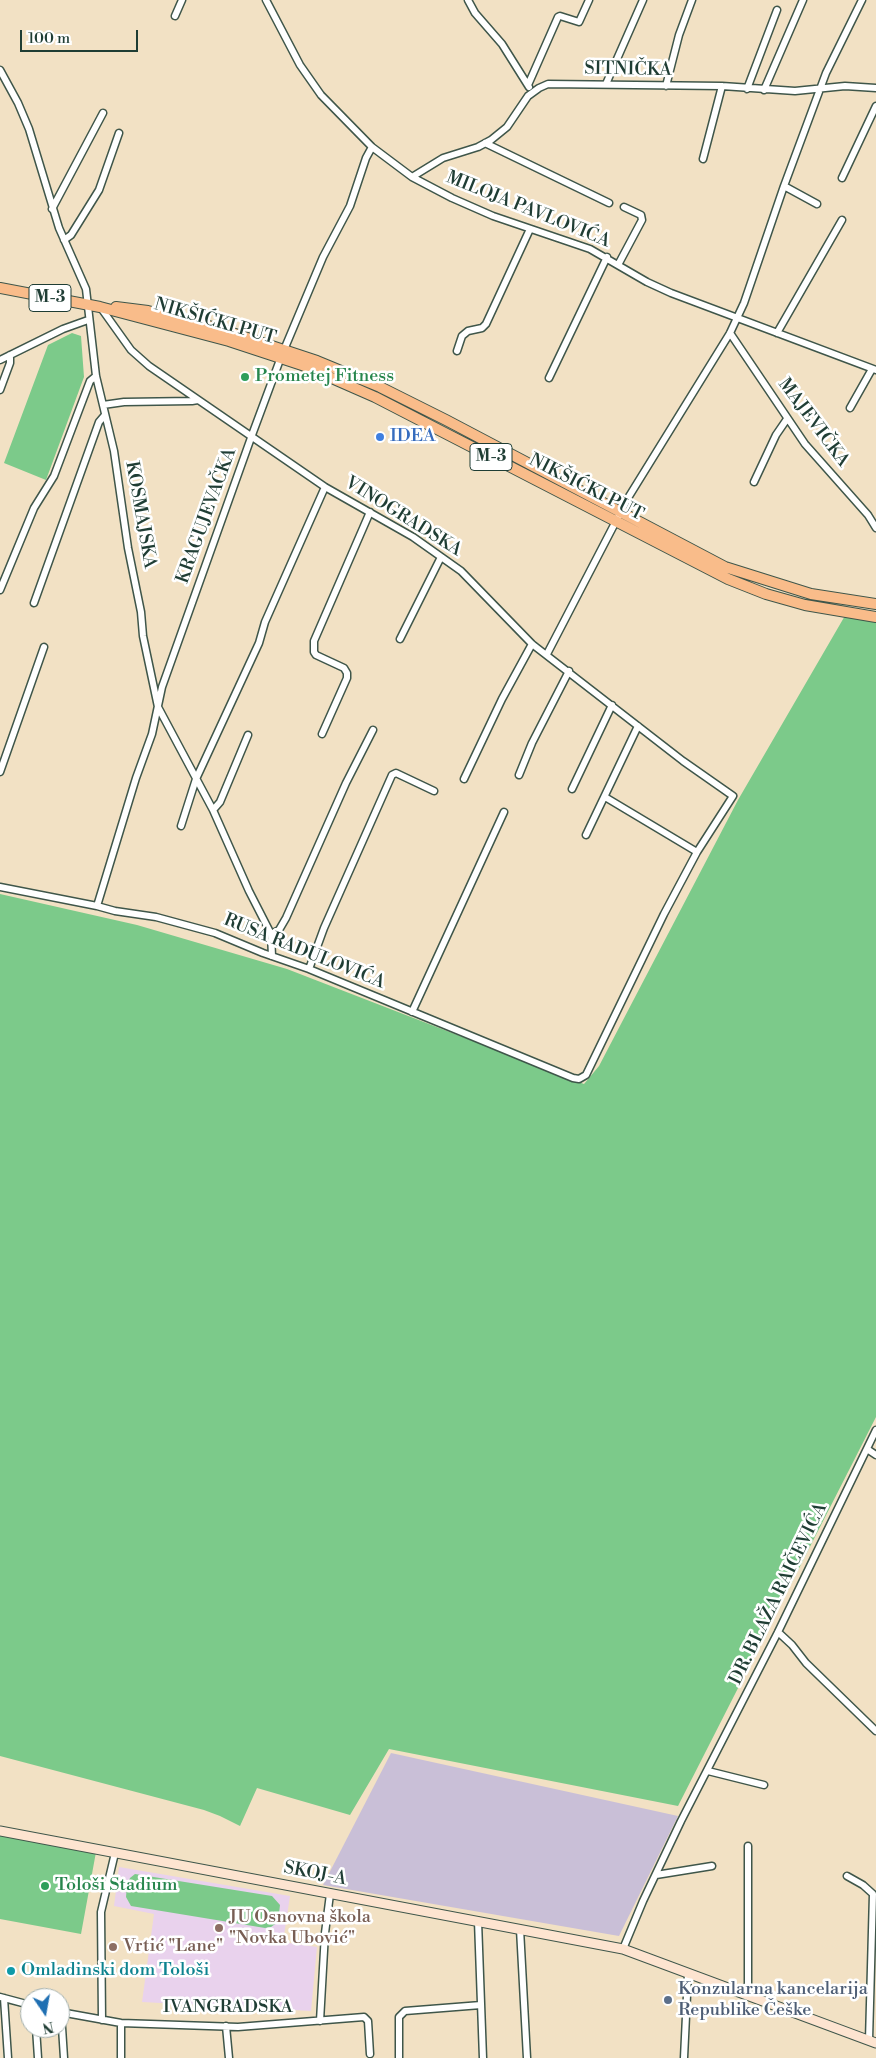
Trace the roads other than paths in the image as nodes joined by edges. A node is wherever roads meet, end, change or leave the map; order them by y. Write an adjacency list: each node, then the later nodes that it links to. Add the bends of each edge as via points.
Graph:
1 (182, 0): 10 (street)
2 (468, 0): 13 (street)
3 (589, 0): 13 (street, via 579,22 558,17)
4 (643, 0): 12 (street)
5 (692, 0): 14 (street)
6 (803, 0): 19 (street)
7 (862, 0): 16 (street, via 835,50)
8 (268, 1): 25 (street, MILOJA PAVLOVIĆA, via 310,80 338,114)
9 (777, 10): 18 (street)
10 (175, 16)
11 (0, 70): 33 (street, KOSMAJSKA, via 29,129)
12 (606, 84): 14 (street, SITNIČKA); 20 (street, SITNIČKA, via 552,83)
13 (528, 85): 20 (street)
14 (666, 86): 15 (street, SITNIČKA)
15 (722, 86): 18 (street, SITNIČKA); 26 (street)
16 (821, 88): 17 (street, SITNIČKA); 19 (street, SITNIČKA); 29 (street)
17 (876, 88)
18 (747, 89): 19 (street, SITNIČKA)
19 (764, 90)
20 (531, 93): 24 (street, SITNIČKA, via 502,132)
21 (876, 106): 28 (street)
22 (103, 112): 33 (street)
23 (119, 133): 36 (street, via 99,190 71,235)
24 (486, 144): 27 (street, SITNIČKA, via 443,158); 30 (street)
25 (372, 147): 27 (street, MILOJA PAVLOVIĆA); 47 (street, KRAGUJEVAČKA, via 350,206 323,257)
26 (704, 159)
27 (412, 177): 35 (street, MILOJA PAVLOVIĆA, via 475,209)
28 (842, 178)
29 (784, 186): 31 (street); 42 (street)
30 (609, 203)
31 (817, 204)
32 (624, 206): 38 (street, via 641,215 642,220)
33 (52, 209): 36 (street, KOSMAJSKA)
34 (842, 220): 45 (street)
35 (530, 229): 37 (street, MILOJA PAVLOVIĆA); 46 (street, via 486,324 462,336)
36 (64, 240): 40 (street, KOSMAJSKA, via 86,289)
37 (607, 257): 38 (street, MILOJA PAVLOVIĆA); 52 (street)
38 (618, 265): 42 (street, MILOJA PAVLOVIĆA, via 647,282)
39 (0, 288): 40 (main road, NIKŠIĆKI PUT / M-3)
40 (87, 305): 41 (main road, NIKŠIĆKI PUT / M-3); 43 (street, KOSMAJSKA)
41 (100, 307): 47 (main road, NIKŠIĆKI PUT / M-3); 54 (street, VINOGRADSKA, via 131,350)
42 (737, 318): 44 (street); 45 (street, MILOJA PAVLOVIĆA)
43 (88, 320): 48 (street); 51 (street, KOSMAJSKA)
44 (730, 333): 58 (street, MAJEVIČKA); 63 (street)
45 (777, 333): 50 (street, MILOJA PAVLOVIĆA)
46 (457, 352)
47 (283, 353): 59 (street, KRAGUJEVAČKA); 63 (main road, NIKŠIĆKI PUT / M-3)
48 (10, 355): 49 (street); 53 (street)
49 (0, 360)
50 (874, 370): 56 (street)
51 (96, 376): 55 (street, KOSMAJSKA); 66 (street, via 90,382 54,476 31,515)
52 (549, 378)
53 (0, 390)
54 (198, 400): 55 (street); 59 (street, VINOGRADSKA)
55 (103, 405): 57 (street, KOSMAJSKA)
56 (850, 408)
57 (105, 415): 67 (street, via 99,422); 76 (street, KOSMAJSKA, via 114,451 142,636)
58 (787, 419): 60 (street); 64 (street, MAJEVIČKA, via 805,444 868,514)
59 (252, 435): 61 (street, VINOGRADSKA); 76 (street, KRAGUJEVAČKA, via 162,687)
60 (754, 482)
61 (326, 486): 62 (street, VINOGRADSKA); 84 (street)
62 (370, 512): 65 (street, VINOGRADSKA); 79 (street, via 314,641 316,655 344,668 347,673)
63 (618, 516): 68 (main road, via 724,567 811,594); 69 (main road, NIKŠIĆKI PUT / M-3, via 711,571 756,590 813,607); 73 (street)
64 (876, 528)
65 (441, 557): 70 (street); 71 (street, VINOGRADSKA, via 481,590)
66 (0, 590)
67 (34, 603)
68 (876, 604)
69 (876, 617)
70 (400, 639)
71 (532, 644): 73 (street, VINOGRADSKA); 83 (street)
72 (44, 647): 81 (street)
73 (547, 654): 74 (street, VINOGRADSKA)
74 (569, 671): 75 (street, VINOGRADSKA); 82 (street)
75 (612, 705): 77 (street, VINOGRADSKA); 85 (street)
76 (158, 707): 84 (street, KOSMAJSKA); 94 (street, KRAGUJEVAČKA)
77 (638, 726): 87 (street); 92 (street, VINOGRADSKA, via 733,796)
78 (373, 730): 95 (street, via 286,918 279,930)
79 (322, 734)
80 (248, 735): 88 (street, via 220,802)
81 (0, 772)
82 (519, 775)
83 (464, 778)
84 (196, 780): 88 (street, KOSMAJSKA); 90 (street)
85 (572, 789)
86 (434, 791): 97 (street, via 392,774)
87 (605, 797): 91 (street); 92 (street)
88 (213, 810): 95 (street, KOSMAJSKA)
89 (504, 812): 98 (street)
90 (180, 826)
91 (586, 835)
92 (697, 852): 98 (street, RUSA RADULOVIĆA, via 586,1075 580,1079)
93 (0, 887): 94 (street, RUSA RADULOVIĆA)
94 (97, 906): 96 (street, RUSA RADULOVIĆA, via 192,926)
95 (270, 934): 96 (street, KOSMAJSKA)
96 (272, 956): 97 (street, RUSA RADULOVIĆA)
97 (309, 969): 98 (street, RUSA RADULOVIĆA)
98 (412, 1012)
99 (876, 1430): 100 (street, DR. BLAŽA RAIČEVIĆA)
100 (867, 1449): 101 (street); 102 (street, DR. BLAŽA RAIČEVIĆA)
101 (876, 1455)
102 (778, 1632): 103 (street); 104 (street, DR. BLAŽA RAIČEVIĆA)
103 (876, 1730)
104 (708, 1771): 105 (street); 110 (street, DR. BLAŽA RAIČEVIĆA)
105 (764, 1786)
106 (0, 1831): 108 (main road, SKOJ-A)
107 (748, 1846): 117 (street)
108 (116, 1853): 112 (main road, SKOJ-A); 122 (street, via 101,1912)
109 (712, 1866): 110 (street)
110 (656, 1875): 115 (street, DR. BLAŽA RAIČEVIĆA)
111 (847, 1876): 128 (street, via 873,1894)
112 (330, 1894): 113 (main road, SKOJ-A); 123 (street)
113 (478, 1921): 114 (main road, SKOJ-A); 120 (street)
114 (520, 1929): 115 (main road, SKOJ-A); 137 (street)
115 (624, 1949): 116 (main road, SKOJ-A)
116 (688, 1974): 117 (main road, SKOJ-A); 138 (street)
117 (748, 1995): 128 (main road, SKOJ-A)
118 (2, 1998): 119 (street); 130 (street)
119 (20, 2002)
120 (481, 2005): 135 (street, via 405,2011 399,2017); 136 (street)
121 (70, 2014): 122 (street, IVANGRADSKA)
122 (102, 2020): 124 (street, IVANGRADSKA)
123 (320, 2021): 125 (street, IVANGRADSKA); 129 (street, IVANGRADSKA, via 364,2017 368,2021)
124 (121, 2023): 125 (street, IVANGRADSKA); 133 (street)
125 (226, 2026): 134 (street)
126 (37, 2038): 131 (street)
127 (63, 2038): 132 (street, IVANGRADSKA)
128 (873, 2041)
129 (370, 2054)
130 (8, 2058)
131 (38, 2058)
132 (64, 2058)
133 (121, 2058)
134 (229, 2058)
135 (399, 2058)
136 (482, 2058)
137 (526, 2058)
138 (684, 2058)

